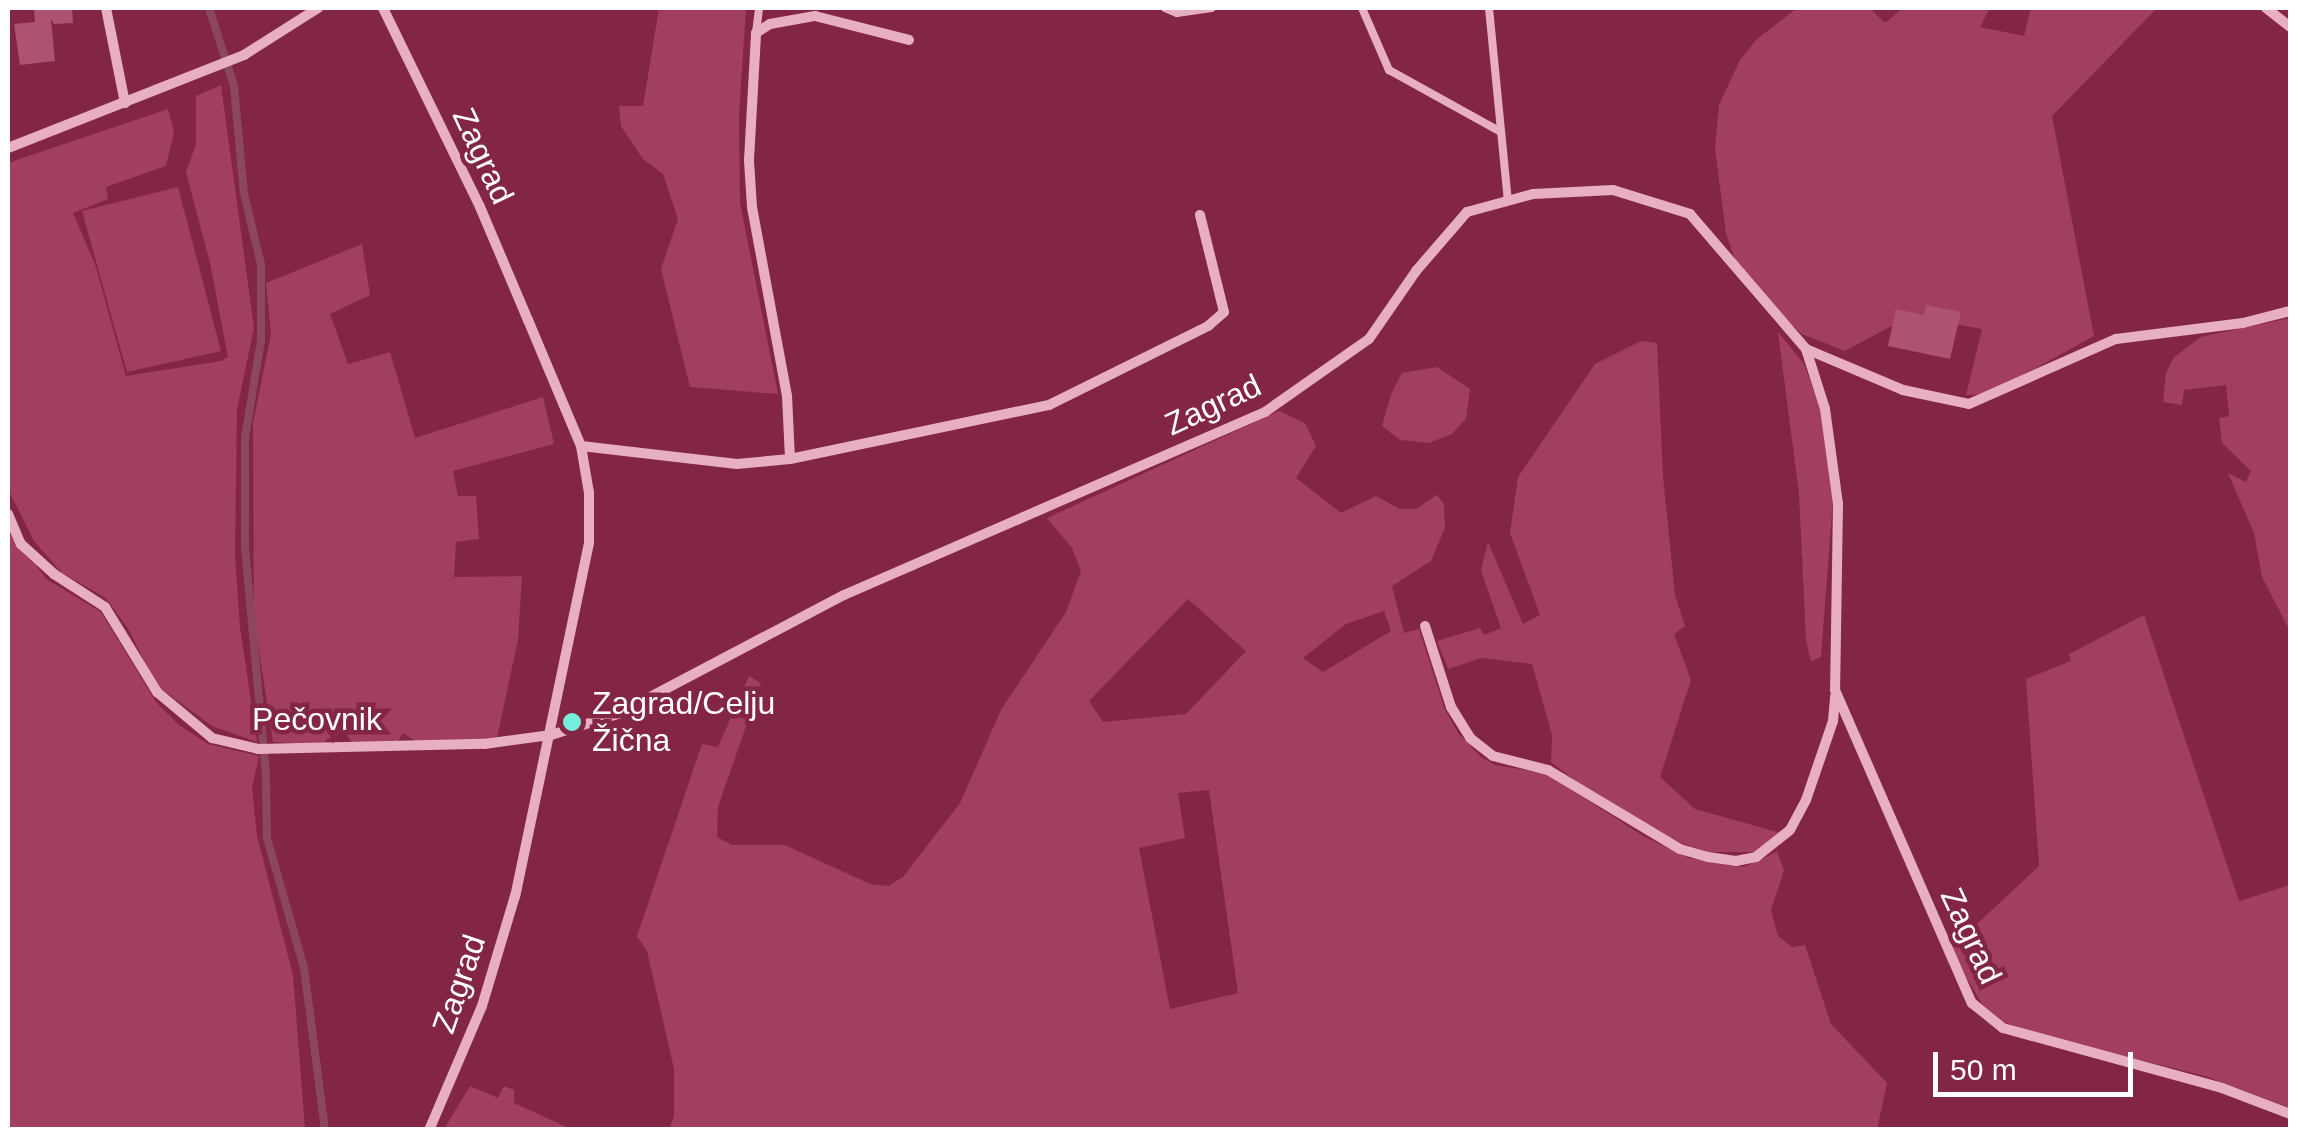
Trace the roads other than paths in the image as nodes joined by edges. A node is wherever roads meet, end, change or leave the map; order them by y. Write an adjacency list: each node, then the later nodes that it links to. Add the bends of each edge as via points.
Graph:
1 (106, 8): 13 (street)
2 (318, 8): 13 (street, via 244,55)
3 (383, 8): 20 (street, Zagrad, via 480,207)
4 (759, 8): 11 (lane)
5 (1165, 8): 6 (lane)
6 (1212, 8)
7 (1362, 8): 14 (lane, via 1389,70)
8 (1489, 8): 14 (lane)
9 (2266, 8): 10 (street)
10 (2290, 27)
11 (756, 33): 12 (street, via 815,16); 21 (street, via 752,207 787,396)
12 (909, 40)
13 (125, 103): 15 (street)
14 (1501, 132): 16 (lane)
15 (8, 148)
16 (1508, 201): 19 (street, Zagrad, via 1613,190 1690,214); 25 (street, Zagrad, via 1467,212 1369,339 1266,412 844,594 618,714)
17 (1200, 215): 21 (street, via 1224,312 1208,326 1049,405)
18 (2290, 310): 19 (street, Zagrad, via 2116,339 1969,404 1903,390)
19 (1806, 350): 24 (street, Zagrad, via 1825,410 1838,504)
20 (581, 446): 21 (street, via 736,464); 25 (street, Zagrad, via 589,544)
21 (790, 459)
22 (8, 514): 25 (street, Pečovnik, via 21,544 104,607 158,692 212,738 258,749 484,744)
23 (1426, 626): 24 (street, Zagrad, via 1451,707 1470,738 1493,756 1548,770 1680,849 1708,857 1756,857 1790,830 1833,722)
24 (1835, 690): 26 (street, Zagrad, via 1972,1003 2003,1028 2222,1088)
25 (551, 735): 27 (street, Zagrad, via 482,1006)
26 (2290, 1114)
27 (429, 1130)

